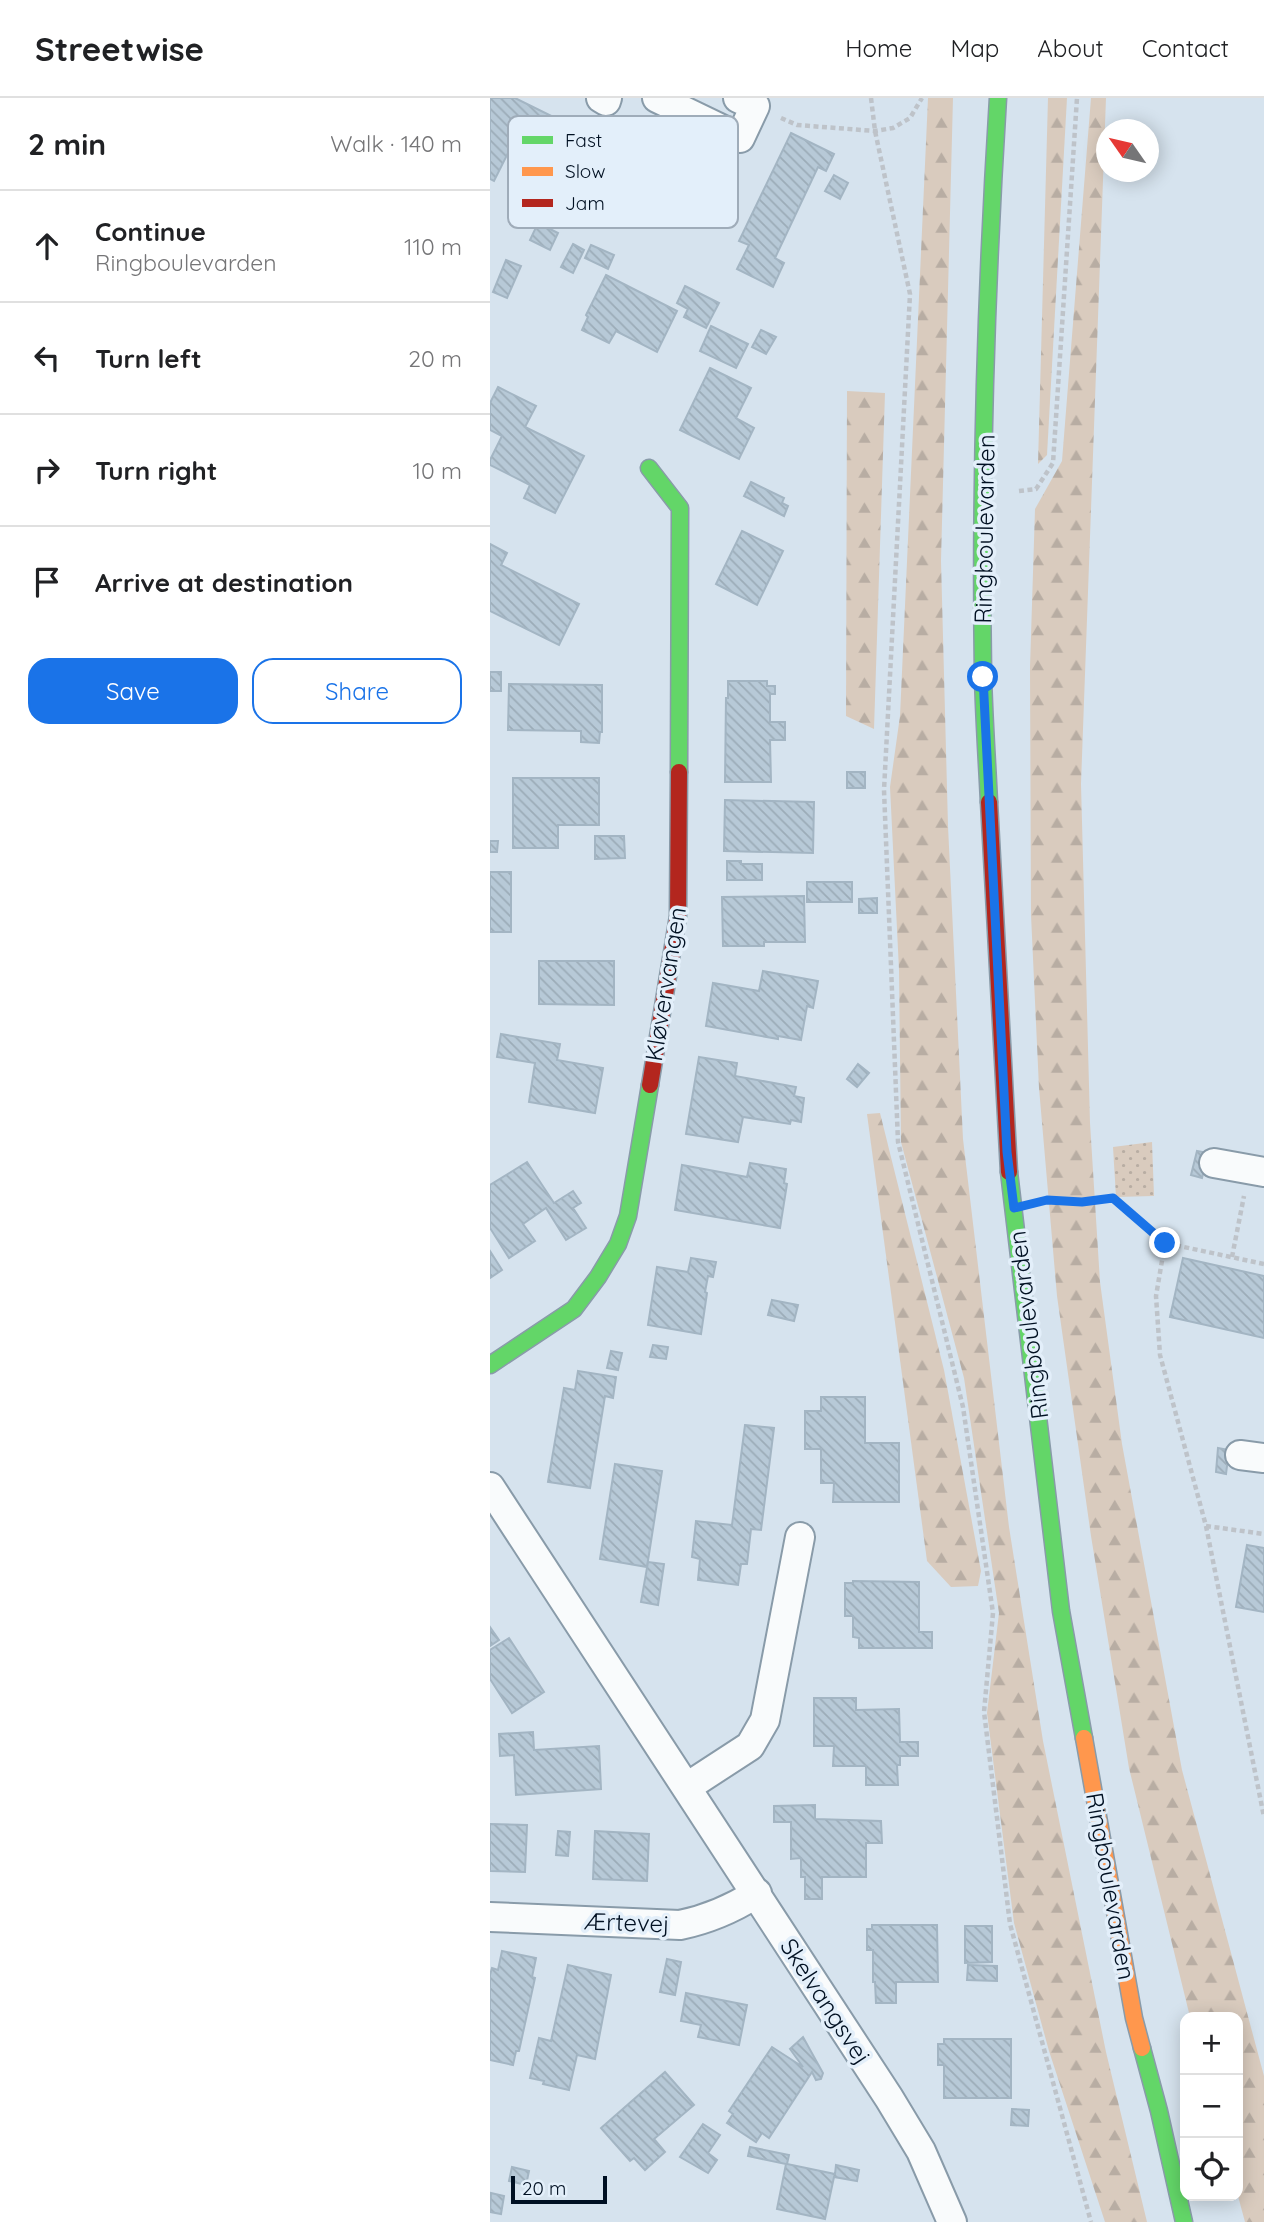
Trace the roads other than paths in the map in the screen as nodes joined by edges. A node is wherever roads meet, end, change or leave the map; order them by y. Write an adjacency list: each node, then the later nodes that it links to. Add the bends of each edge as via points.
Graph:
1 (601, 98): 2 (street)
2 (607, 98)
3 (657, 98): 6 (street)
4 (998, 98): 18 (main road, Ringboulevarden, via 989,247 983,677 1007,1152 1061,1611 1134,2018)
5 (747, 102): 7 (street)
6 (694, 116)
7 (738, 137)
8 (649, 468): 11 (main road, Kløvervangen, via 680,508 678,916 628,1216 618,1244 574,1309)
9 (1214, 1163): 10 (street)
10 (1257, 1171)
11 (490, 1365)
12 (490, 1488): 14 (street, Skelvangsvej)
13 (800, 1537): 14 (street, via 765,1720 750,1746)
14 (687, 1787): 15 (street, Skelvangsvej)
15 (757, 1893): 16 (street, Ærtevej, via 729,1910 680,1924); 17 (street, Skelvangsvej, via 921,2151)
16 (490, 1917)
17 (952, 2222)
18 (1186, 2222)

